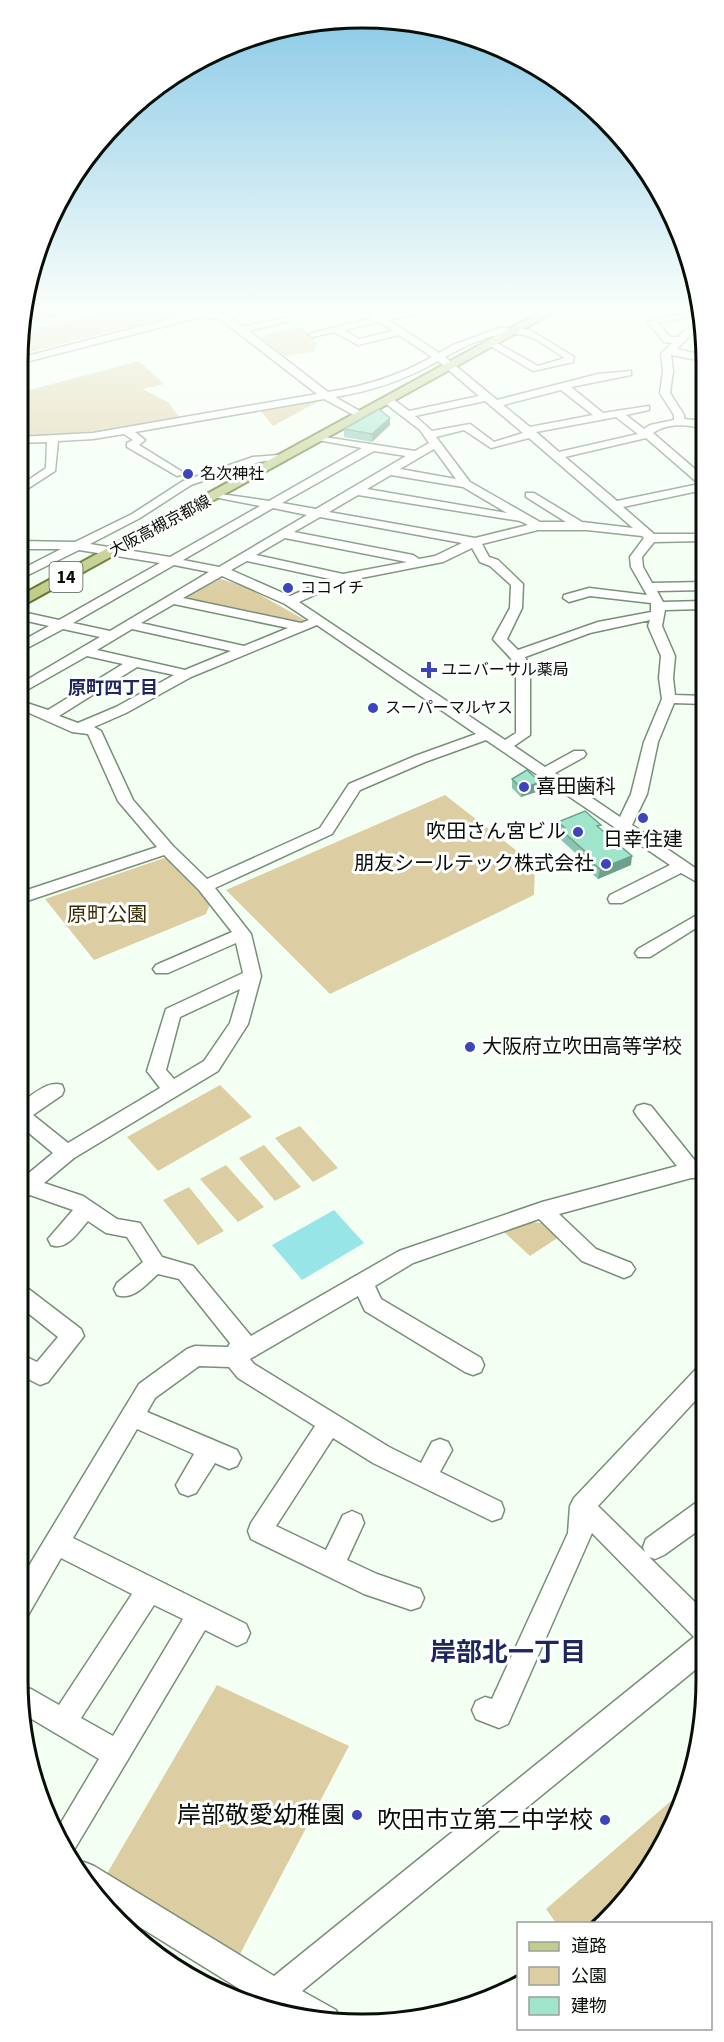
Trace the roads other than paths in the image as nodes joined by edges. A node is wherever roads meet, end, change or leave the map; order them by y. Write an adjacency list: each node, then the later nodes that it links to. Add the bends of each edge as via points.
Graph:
1 (273, 405): 16 (street)
2 (342, 405): 12 (street)
3 (381, 405): 12 (main road, 大阪高槻京都線 / 14)
4 (395, 405): 11 (street)
5 (461, 405): 11 (street)
6 (496, 405): 17 (street)
7 (587, 405): 13 (street)
8 (673, 405): 14 (street)
9 (645, 408): 10 (street)
10 (620, 414): 13 (street); 18 (street)
11 (407, 415): 22 (street)
12 (361, 416): 19 (main road, 大阪高槻京都線 / 14)
13 (602, 417): 17 (street)
14 (680, 422): 15 (street); 18 (street, via 654,427)
15 (696, 423)
16 (127, 431): 21 (street); 28 (street, via 140,440 131,445)
17 (528, 433): 22 (street, via 491,445 466,426); 26 (street)
18 (646, 433): 26 (street); 29 (street)
19 (322, 438): 23 (street); 25 (main road, 大阪高槻京都線 / 14)
20 (29, 440): 21 (street)
21 (53, 440): 30 (street, via 51,469)
22 (432, 440): 24 (street); 31 (street)
23 (372, 447): 24 (street); 36 (street)
24 (417, 455): 27 (street)
25 (286, 456): 34 (main road, 大阪高槻京都線 / 14); 46 (street, via 257,459 187,483 136,516)
26 (555, 456): 37 (street)
27 (390, 471): 31 (street); 33 (street)
28 (177, 473)
29 (696, 476)
30 (29, 484)
31 (466, 484): 39 (street)
32 (696, 488): 37 (street)
33 (356, 491): 38 (street); 39 (street)
34 (218, 495): 36 (street); 47 (main road, 大阪高槻京都線 / 14)
35 (530, 495): 40 (street)
36 (273, 505): 38 (street); 50 (street)
37 (614, 505): 42 (street)
38 (319, 513): 41 (street); 44 (street)
39 (533, 523): 40 (street); 44 (street)
40 (578, 525): 42 (street)
41 (284, 534): 48 (street); 49 (street)
42 (648, 536): 43 (street); 61 (street, via 636,557 637,567)
43 (696, 537)
44 (475, 542): 49 (street, via 439,559); 72 (street, via 484,559 517,584 516,608 500,639)
45 (29, 545): 46 (street)
46 (77, 546): 47 (street); 52 (street)
47 (113, 551): 50 (street); 57 (main road, 大阪高槻京都線 / 14)
48 (246, 557): 54 (street); 55 (street)
49 (423, 561): 55 (street)
50 (172, 562): 54 (street); 65 (street)
51 (29, 565): 52 (street)
52 (34, 566): 53 (street)
53 (29, 569)
54 (221, 572): 59 (street); 60 (street)
55 (343, 578): 60 (street)
56 (696, 589): 61 (street)
57 (29, 597)
58 (568, 598): 61 (street, via 586,590)
59 (172, 600): 66 (street); 67 (street)
60 (290, 601): 64 (street)
61 (655, 602): 62 (street); 72 (street, via 626,618 578,631); 76 (street, via 656,626 668,656)
62 (696, 605)
63 (29, 618): 65 (street)
64 (319, 620): 67 (street); 81 (street)
65 (60, 625): 68 (street); 69 (street)
66 (131, 625): 68 (street); 70 (street)
67 (303, 627): 70 (street)
68 (111, 635): 71 (street)
69 (29, 643)
70 (246, 650): 74 (street)
71 (84, 651): 73 (street); 75 (street)
72 (517, 655): 82 (street, via 523,667 523,735)
73 (135, 663): 74 (street); 79 (street)
74 (186, 674): 80 (street, via 121,710)
75 (29, 684)
76 (669, 699): 77 (street); 85 (street, via 651,742 639,794)
77 (696, 700)
78 (29, 708): 79 (street)
79 (49, 716): 80 (street)
80 (76, 729): 86 (street, via 94,731 126,801)
81 (489, 734): 82 (street); 89 (street, via 354,787 327,831)
82 (506, 745): 84 (street)
83 (579, 754): 84 (street)
84 (546, 772): 85 (street)
85 (624, 825): 87 (street)
86 (167, 849): 89 (street); 90 (street)
87 (683, 865): 88 (street); 91 (street)
88 (696, 875)
89 (205, 886): 93 (street)
90 (29, 895)
91 (616, 899)
92 (696, 921): 94 (street)
93 (243, 934): 95 (street); 96 (street)
94 (644, 952)
95 (162, 969)
96 (252, 976): 98 (street, via 239,1024 211,1066); 98 (street, via 172,1012 156,1071)
97 (55, 1090): 99 (street)
98 (172, 1090): 102 (street)
99 (29, 1107)
100 (644, 1111): 103 (street)
101 (29, 1122): 102 (street)
102 (67, 1153): 105 (street)
103 (696, 1168)
104 (696, 1171): 108 (street)
105 (29, 1184)
106 (29, 1192): 107 (street, via 76,1202)
107 (87, 1209): 109 (street); 110 (street, via 113,1227 133,1229)
108 (542, 1210): 111 (street, via 589,1255); 112 (street, via 406,1257)
109 (58, 1239)
110 (155, 1264): 113 (street); 115 (street, via 186,1272 242,1341)
111 (624, 1269)
112 (362, 1282): 115 (street); 116 (street, via 372,1305)
113 (125, 1289)
114 (29, 1302): 117 (street, via 73,1336 40,1376)
115 (235, 1357): 119 (street, via 195,1356 147,1391); 120 (street, via 246,1371)
116 (473, 1365)
117 (29, 1370)
118 (696, 1385): 124 (street)
119 (132, 1416): 123 (street, via 219,1454); 128 (street)
120 (330, 1423): 122 (street, via 381,1455); 130 (street, via 260,1531)
121 (440, 1450): 122 (street)
122 (426, 1476): 125 (street)
123 (188, 1485)
124 (582, 1506): 135 (street); 139 (street, via 580,1533 499,1715)
125 (492, 1510)
126 (696, 1517): 129 (street)
127 (352, 1523): 130 (street)
128 (57, 1543): 131 (street); 132 (street)
129 (655, 1547)
130 (332, 1564): 133 (street)
131 (150, 1589): 134 (street); 140 (street)
132 (29, 1590)
133 (411, 1598)
134 (200, 1614): 136 (street); 141 (street)
135 (696, 1621)
136 (237, 1633)
137 (696, 1652): 144 (street)
138 (29, 1702): 140 (street)
139 (485, 1710)
140 (63, 1722): 141 (street)
141 (117, 1754): 142 (street)
142 (68, 1837)
143 (123, 1911): 144 (street)
144 (270, 1999)

